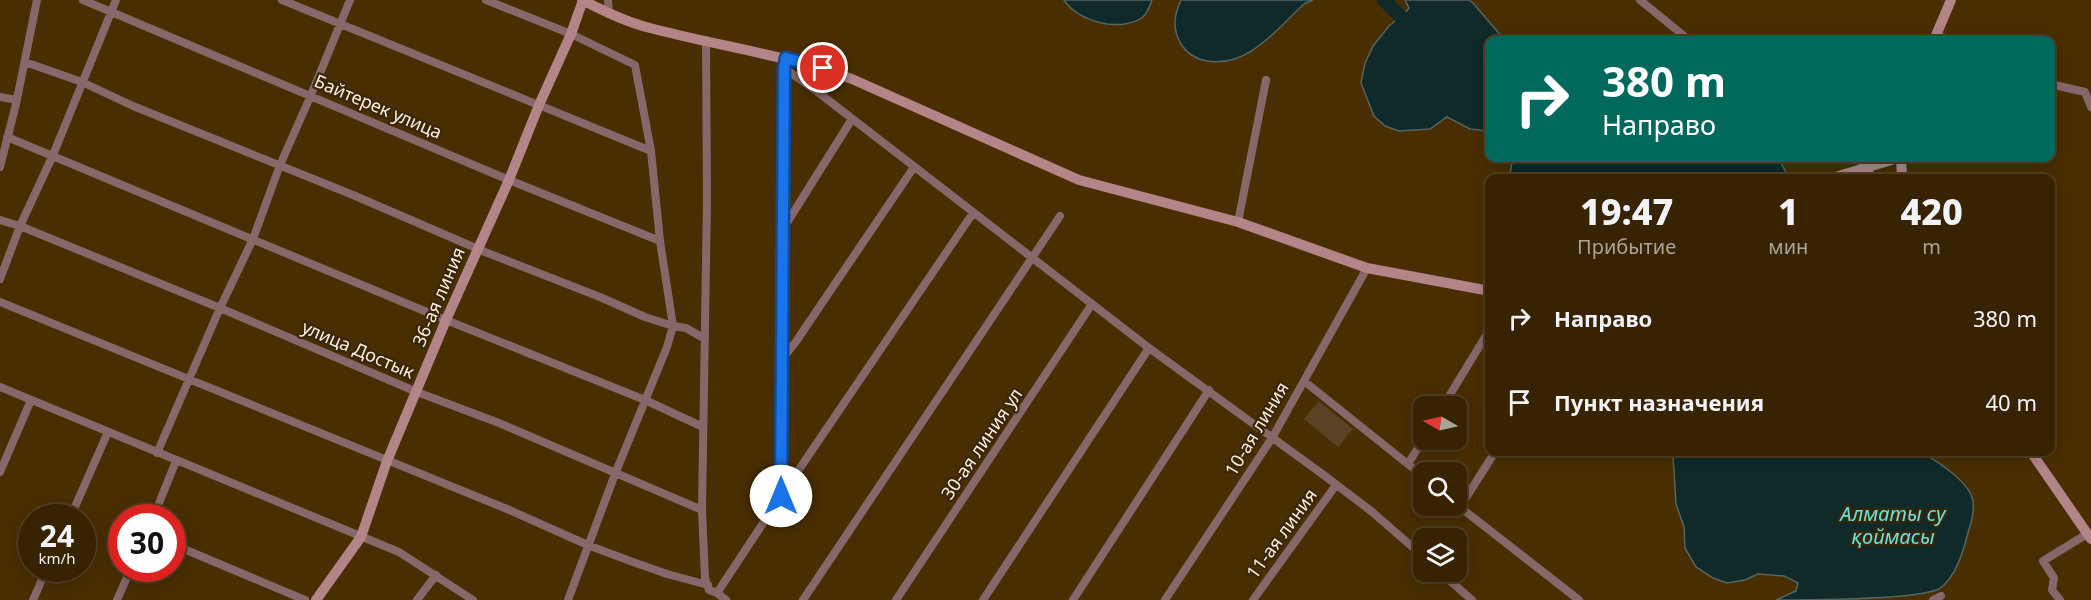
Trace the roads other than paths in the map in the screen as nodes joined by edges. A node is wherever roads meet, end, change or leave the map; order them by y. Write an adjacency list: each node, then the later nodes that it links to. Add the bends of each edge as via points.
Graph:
1 (37, 0): 18 (street)
2 (83, 0): 11 (street, Байтерек улица)
3 (116, 0): 11 (street)
4 (282, 0): 13 (street)
5 (350, 0): 13 (street)
6 (486, 0): 14 (street)
7 (582, 0): 12 (street); 14 (street, 36-ая линия)
8 (608, 0): 12 (street)
9 (1640, 0): 15 (street)
10 (1951, 0): 16 (street)
11 (111, 11): 21 (street); 23 (street, Байтерек улица)
12 (609, 14): 17 (street, via 649,28)
13 (341, 24): 23 (street); 26 (street)
14 (571, 34): 26 (street, 36-ая линия); 30 (street, via 635,65)
15 (1684, 36)
16 (1936, 36)
17 (706, 40): 19 (street); 60 (street)
18 (25, 62): 21 (street); 25 (street)
19 (785, 63): 28 (street); 44 (street, via 852,79 1079,180); 46 (street)
20 (1266, 80): 44 (street)
21 (82, 82): 31 (street); 34 (street)
22 (2055, 85): 27 (street, via 2085,92)
23 (312, 95): 34 (street); 40 (street, Байтерек улица)
24 (0, 97): 25 (street)
25 (17, 100): 29 (street)
26 (539, 105): 30 (street); 40 (street, 36-ая линия)
27 (2091, 107)
28 (852, 119): 36 (street); 46 (street)
29 (7, 137): 31 (street); 35 (street)
30 (651, 151): 48 (street)
31 (53, 155): 45 (street); 47 (street)
32 (1862, 162): 37 (street)
33 (1884, 162): 37 (street)
34 (280, 165): 47 (street); 49 (street)
35 (0, 167)
36 (914, 167): 41 (street); 62 (street)
37 (1866, 167): 38 (street); 39 (street)
38 (1844, 174)
39 (1869, 174)
40 (509, 180): 48 (street, Байтерек улица); 49 (street, 36-ая линия)
41 (974, 213): 50 (street); 86 (street)
42 (1060, 216): 50 (street)
43 (0, 220): 45 (street, улица Достык)
44 (1238, 222): 51 (street)
45 (20, 226): 52 (street); 56 (street, улица Достык)
46 (783, 229): 62 (street)
47 (253, 238): 56 (street); 57 (street)
48 (660, 242): 58 (street)
49 (478, 248): 57 (street, 36-ая линия); 58 (street)
50 (1033, 257): 55 (street); 109 (street)
51 (1367, 268): 53 (street); 64 (street, 10-ая линия)
52 (0, 279)
53 (1485, 290)
54 (0, 302): 63 (street)
55 (1092, 304): 61 (street); 110 (street, 30-ая линия ул)
56 (220, 308): 63 (street); 67 (street, улица Достык)
57 (446, 320): 67 (street, 36-ая линия); 70 (street)
58 (673, 326): 60 (street, via 686,328); 70 (street)
59 (1485, 337): 68 (street)
60 (705, 339): 71 (street)
61 (1149, 348): 66 (street); 111 (street)
62 (782, 360): 86 (street)
63 (189, 379): 75 (street); 79 (street)
64 (1304, 381): 73 (street, 10-ая линия); 80 (street)
65 (0, 387): 69 (street)
66 (1209, 390): 73 (street); 112 (street)
67 (417, 392): 79 (street, 36-ая линия); 83 (street, улица Достык)
68 (1449, 396)
69 (31, 400): 72 (street); 82 (street)
70 (645, 400): 71 (street); 83 (street)
71 (703, 427): 89 (street)
72 (108, 432): 75 (street); 87 (street)
73 (1272, 438): 84 (street); 113 (street, 10-ая линия)
74 (1417, 450): 80 (street)
75 (157, 453): 78 (street)
76 (1492, 456): 85 (street)
77 (2034, 456): 92 (street)
78 (176, 461): 88 (street); 91 (street)
79 (387, 461): 91 (street, 36-ая линия); 93 (street)
80 (1408, 464): 81 (street)
81 (1413, 468)
82 (0, 472)
83 (615, 474): 89 (street, улица Достык); 93 (street)
84 (1336, 485): 94 (street); 114 (street, 11-ая линия)
85 (1467, 492)
86 (781, 496): 101 (street)
87 (76, 504)
88 (159, 504)
89 (702, 510): 100 (street)
90 (1467, 512): 116 (street)
91 (361, 537): 96 (street, via 399,552); 105 (street, 36-ая линия)
92 (2089, 537): 117 (street, via 2043,561 2054,578 2052,590)
93 (590, 546): 100 (street); 108 (street)
94 (1413, 547)
95 (186, 550): 104 (street)
96 (436, 575): 106 (street); 107 (street)
97 (41, 582): 102 (street)
98 (125, 582): 103 (street)
99 (1451, 582): 115 (street)
100 (708, 585): 101 (street)
101 (721, 597)
102 (33, 600)
103 (117, 600)
104 (305, 600)
105 (316, 600)
106 (417, 600)
107 (473, 600)
108 (568, 600)
109 (803, 600)
110 (896, 600)
111 (983, 600)
112 (1073, 600)
113 (1165, 600)
114 (1253, 600)
115 (1472, 600)
116 (1579, 600)
117 (2060, 600)

